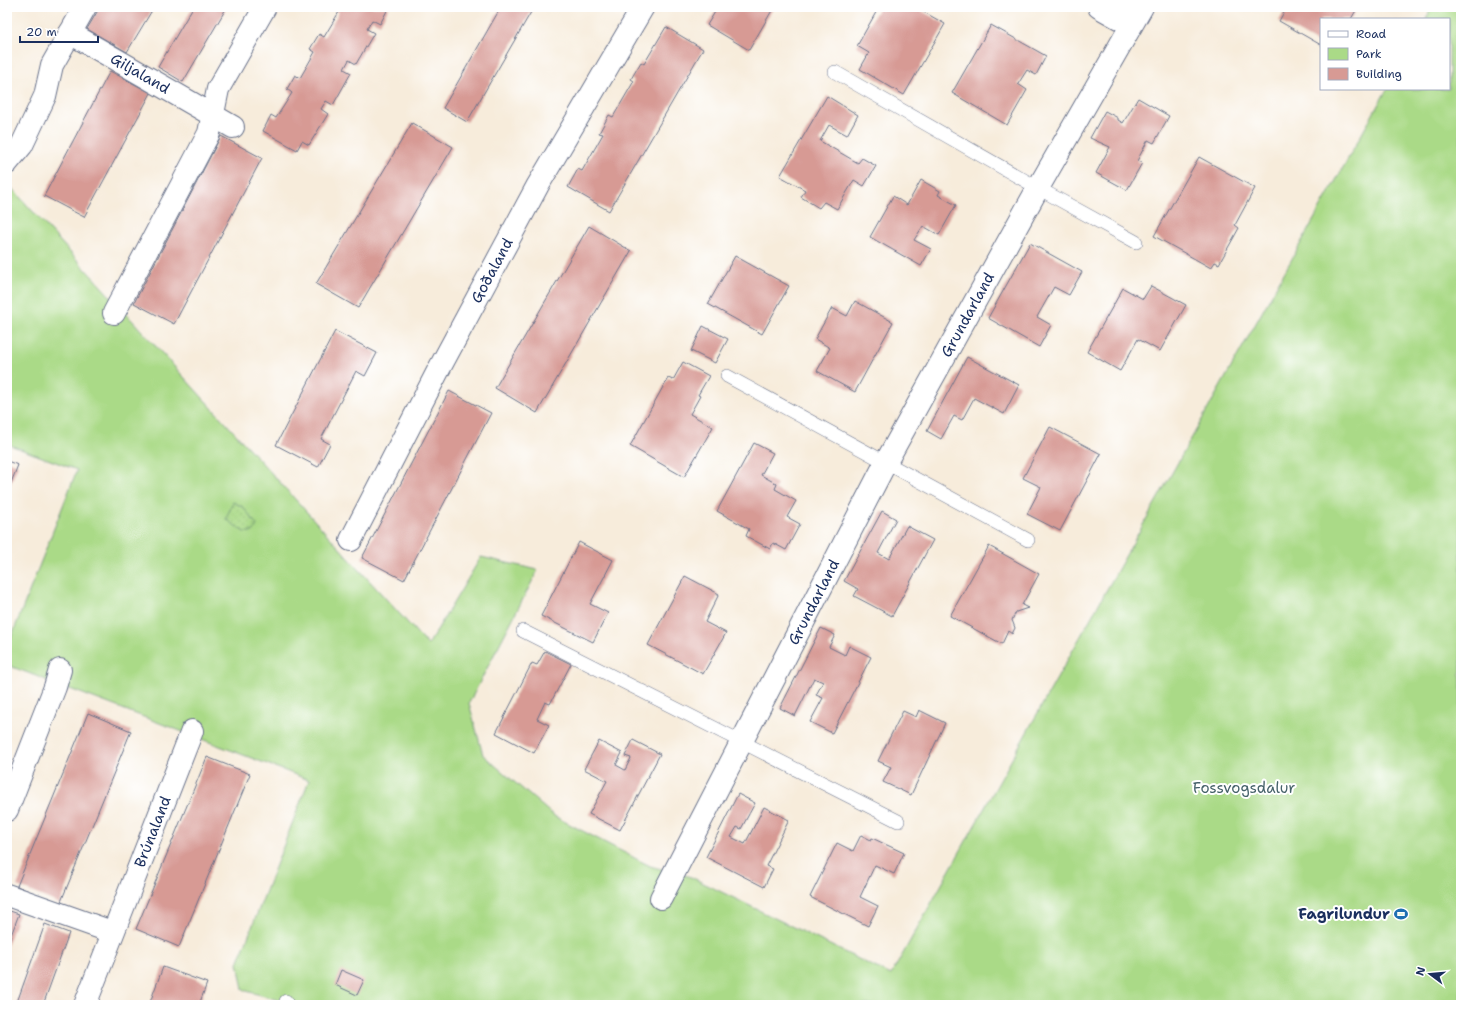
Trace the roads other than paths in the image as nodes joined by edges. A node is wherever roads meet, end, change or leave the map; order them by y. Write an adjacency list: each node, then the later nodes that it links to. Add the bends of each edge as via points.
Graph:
1 (85, 7): 6 (street)
2 (265, 7): 8 (street, via 218,89)
3 (643, 7): 16 (street, Goðaland, via 538,185)
4 (1099, 7): 5 (street)
5 (1137, 16): 11 (street, Grundarland)
6 (70, 32): 8 (street, Giljaland); 10 (street, via 52,65 45,96 22,145)
7 (835, 72): 11 (lane)
8 (213, 115): 9 (street, Giljaland); 13 (street, via 209,133)
9 (234, 127)
10 (7, 163)
11 (1038, 188): 12 (lane); 15 (street, Grundarland)
12 (1136, 242)
13 (114, 313)
14 (727, 376): 15 (lane)
15 (886, 462): 17 (lane); 21 (street, Grundarland)
16 (351, 540)
17 (1028, 540)
18 (523, 631): 21 (lane)
19 (60, 670): 22 (street)
20 (192, 731): 26 (street, Brúnaland)
21 (741, 742): 23 (lane); 25 (street, Grundarland)
22 (7, 810)
23 (898, 821)
24 (7, 895): 26 (street)
25 (661, 898)
26 (112, 932): 27 (street, Brúnaland)
27 (85, 1005)

